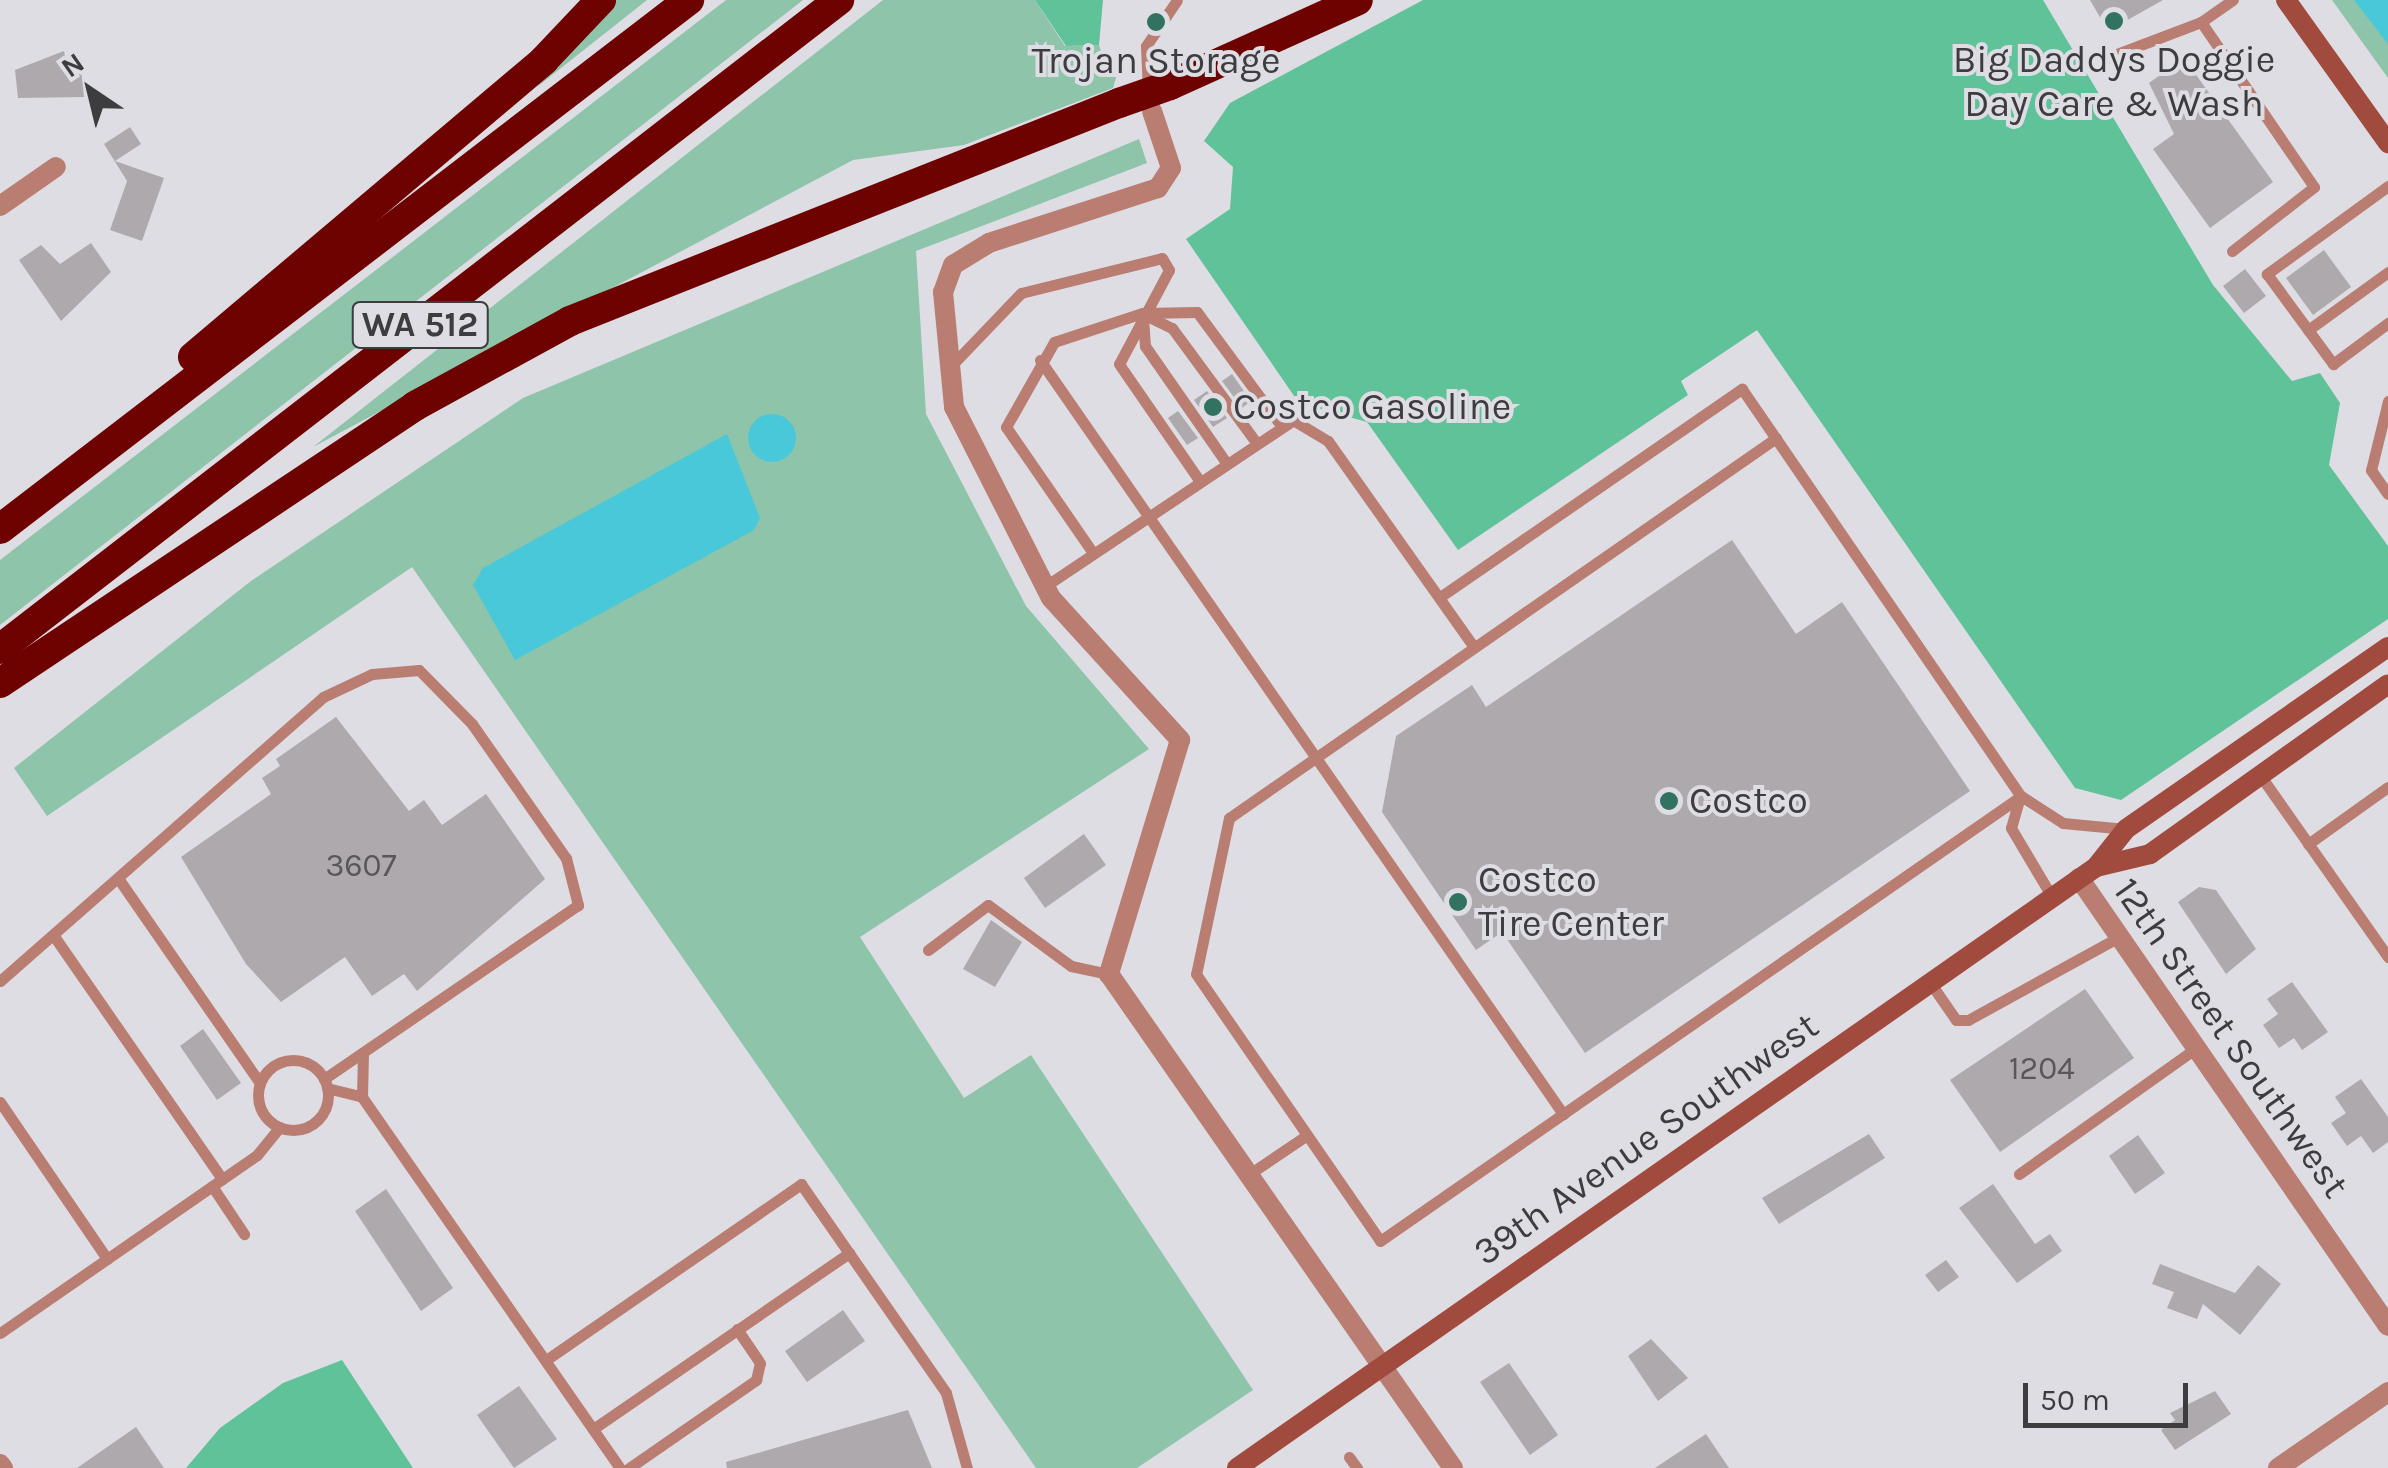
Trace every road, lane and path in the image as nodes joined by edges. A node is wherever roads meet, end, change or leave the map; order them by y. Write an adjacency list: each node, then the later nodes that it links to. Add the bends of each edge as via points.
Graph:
1 (601, 0): 30 (highway, via 544,60)
2 (689, 0): 31 (highway, WA 512)
3 (840, 0): 37 (highway, WA 512)
4 (1177, 0): 10 (lane, via 1146,46)
5 (1358, 0): 38 (highway, bridge, via 1170,85 570,321 415,406)
6 (2233, 0): 8 (lane)
7 (2286, 0): 11 (main road)
8 (2201, 22): 9 (lane); 15 (lane, via 2314,187)
9 (2109, 58)
10 (1152, 111): 21 (street, via 1171,168 1158,188 989,243 954,265 943,292)
11 (2388, 144)
12 (56, 168): 14 (street)
13 (2388, 186): 19 (lane, via 2268,274)
14 (0, 206)
15 (2232, 251)
16 (2388, 272): 19 (lane)
17 (1142, 314): 20 (lane, via 1054,342); 21 (lane, via 1168,270 1162,258 1021,294); 23 (lane, via 1196,312); 25 (lane, via 1172,328); 26 (lane, via 1146,346); 27 (lane, via 1118,364)
18 (2388, 323): 19 (lane, via 2332,364)
19 (2308, 330)
20 (1040, 360): 29 (lane); 32 (lane, via 1006,427)
21 (948, 369): 33 (street, via 960,424)
22 (2388, 401): 28 (lane, via 2371,470)
23 (1280, 424): 25 (lane); 34 (lane, via 1321,432)
24 (1776, 438): 34 (lane, via 1742,389); 35 (lane); 43 (lane)
25 (1255, 441): 26 (lane)
26 (1226, 461): 27 (lane)
27 (1199, 480): 29 (lane)
28 (2388, 494)
29 (1148, 515): 32 (lane); 40 (lane)
30 (0, 518)
31 (0, 529)
32 (1093, 553): 33 (lane)
33 (1044, 587): 53 (street, via 1180,740)
34 (1440, 598): 35 (lane)
35 (1474, 647): 40 (lane)
36 (2388, 647): 44 (main road, 39th Avenue Southwest)
37 (0, 649)
38 (0, 683)
39 (2388, 684): 41 (main road, 39th Avenue Southwest)
40 (1316, 758): 62 (lane); 64 (lane, via 1228,818 1196,974)
41 (2260, 775): 45 (lane); 46 (main road, 39th Avenue Southwest, via 2150,854)
42 (2388, 787): 45 (lane)
43 (2020, 796): 44 (lane, via 2062,823); 48 (lane, via 2011,828); 62 (lane)
44 (2126, 829): 46 (main road, 39th Avenue Southwest)
45 (2308, 844): 52 (lane)
46 (2087, 873): 48 (main road, 39th Avenue Southwest); 49 (street, 12th Street Southwest)
47 (120, 881): 50 (lane); 57 (lane, via 323,698 397,667 435,678 566,858 578,905); 58 (lane)
48 (2052, 897): 55 (main road, 39th Avenue Southwest)
49 (2119, 937): 55 (lane, via 1968,1020 1956,1020); 56 (street, 12th Street Southwest)
50 (56, 938): 54 (lane); 67 (lane)
51 (928, 950): 53 (lane, via 988,905 1072,966)
52 (2388, 957)
53 (1109, 974): 66 (street)
54 (0, 981)
55 (1929, 981): 75 (main road, 39th Avenue Southwest)
56 (2196, 1048): 65 (lane); 71 (street, 12th Street Southwest)
57 (364, 1052): 59 (lane); 60 (lane)
58 (260, 1083): 59 (lane, via 275,1065 296,1060); 63 (lane, via 260,1106)
59 (326, 1083): 60 (lane); 63 (lane, via 319,1119)
60 (362, 1097): 74 (lane)
61 (0, 1102): 70 (lane)
62 (1563, 1114): 64 (lane, via 1380,1240)
63 (280, 1127): 67 (lane)
64 (1307, 1134): 66 (lane)
65 (2018, 1174)
66 (1248, 1175): 75 (street)
67 (217, 1183): 68 (lane); 70 (lane)
68 (244, 1234)
69 (849, 1253): 72 (lane); 74 (lane, via 801,1184); 80 (lane, via 946,1393)
70 (107, 1259): 73 (lane)
71 (2388, 1326)
72 (737, 1329): 77 (lane); 79 (lane, via 760,1363 756,1380)
73 (0, 1333)
74 (546, 1360): 77 (lane)
75 (1382, 1368): 81 (main road, 39th Avenue Southwest); 82 (street)
76 (2388, 1392): 83 (street)
77 (593, 1428): 78 (lane)
78 (620, 1468)
79 (630, 1468)
80 (968, 1468)
81 (1237, 1468)
82 (1453, 1468)
83 (2278, 1468)

